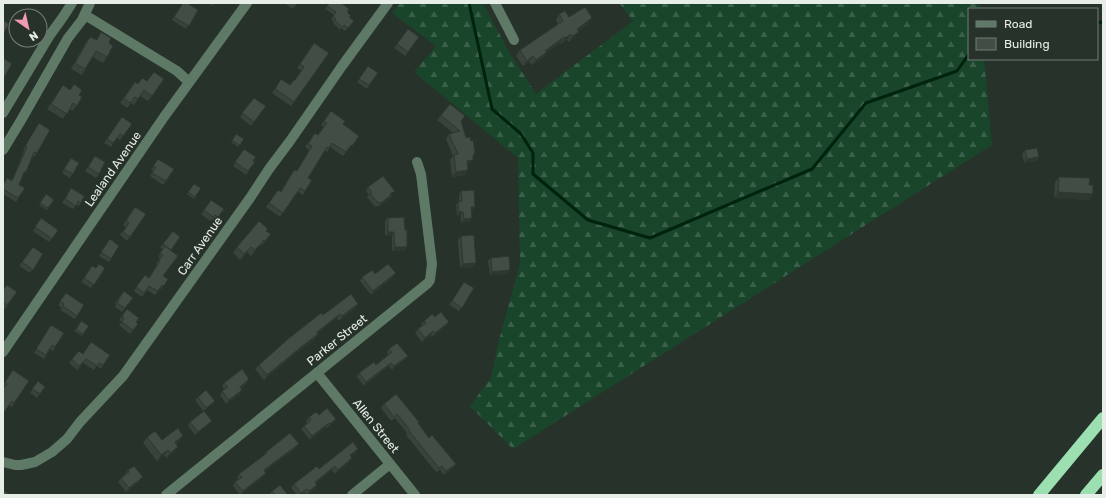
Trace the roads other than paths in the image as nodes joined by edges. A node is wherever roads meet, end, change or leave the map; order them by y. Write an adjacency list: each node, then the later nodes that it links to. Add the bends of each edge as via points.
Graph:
1 (72, 3): 9 (street)
2 (90, 3): 6 (street)
3 (247, 3): 8 (street, Lealand Avenue)
4 (388, 3): 15 (street, Carr Avenue, via 123,376 67,439 52,452 40,460 26,464)
5 (495, 3): 7 (street)
6 (85, 15): 8 (street, via 177,71); 10 (street, via 68,38)
7 (514, 40)
8 (190, 82): 12 (street, Lealand Avenue)
9 (3, 113)
10 (3, 150)
11 (417, 162): 13 (street, Parker Street, via 421,174 432,264 430,280)
12 (3, 352)
13 (317, 373): 16 (street, Allen Street); 18 (street, Parker Street)
14 (1103, 418): 21 (highway)
15 (3, 462)
16 (390, 464): 19 (street); 20 (street, Allen Street)
17 (1103, 475): 22 (highway)
18 (166, 495)
19 (352, 495)
20 (415, 495)
21 (1039, 495)
22 (1086, 495)

